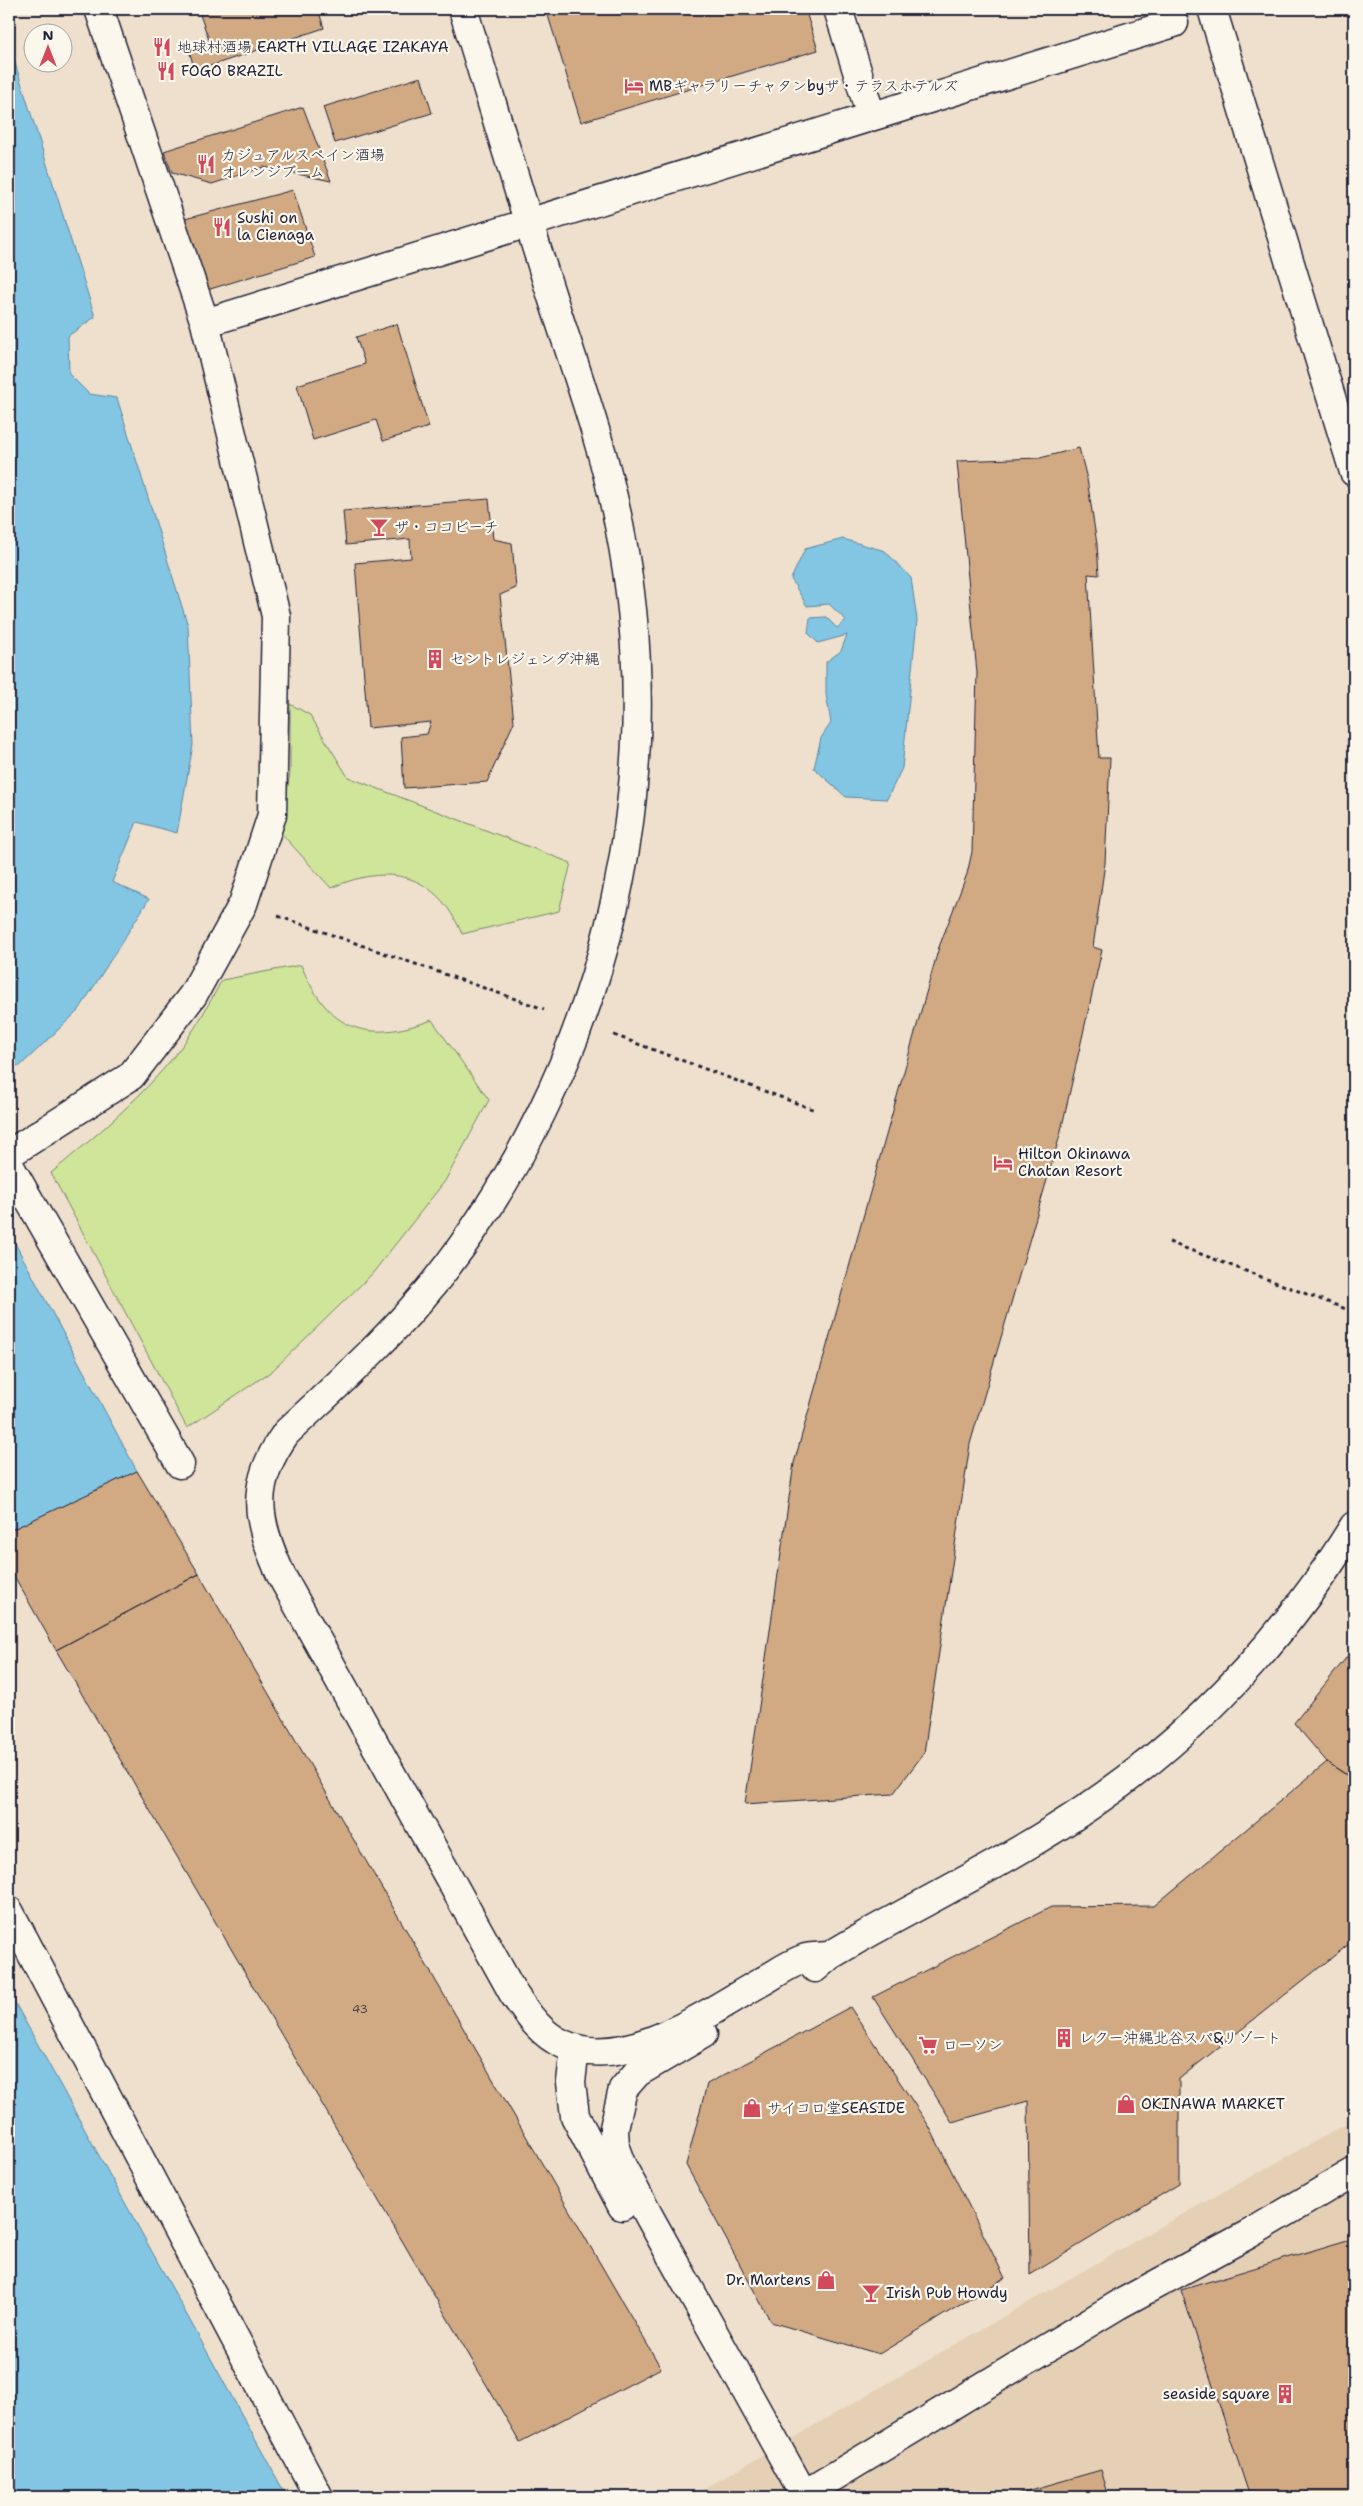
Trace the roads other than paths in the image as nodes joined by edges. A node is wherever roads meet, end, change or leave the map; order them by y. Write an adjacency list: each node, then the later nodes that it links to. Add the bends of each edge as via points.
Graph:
1 (99, 9): 8 (street)
2 (463, 9): 7 (street)
3 (838, 9): 6 (street)
4 (1212, 9): 9 (street)
5 (1174, 22): 6 (street)
6 (871, 116): 7 (street)
7 (529, 222): 8 (street); 16 (street, via 599,445 626,565 634,632 635,754 631,811 616,903 589,1001 571,1048 513,1168 454,1256 400,1322 342,1382 286,1432 267,1465 261,1484 260,1504 262,1530 280,1575 513,1993 537,2025 554,2039)
8 (205, 323): 10 (street, via 276,616 272,814 243,904 193,995 131,1076)
9 (1354, 472)
10 (9, 1154)
11 (9, 1165): 12 (street)
12 (180, 1464)
13 (1354, 1526): 15 (street, via 1330,1564 1262,1653 1222,1696 1146,1763 1092,1804 1036,1840)
14 (9, 1912): 18 (street)
15 (829, 1956): 16 (street, via 803,1959 669,2033 640,2044 615,2051); 19 (street, via 810,1972 637,2073 623,2090 614,2128 615,2148 621,2164)
16 (574, 2048): 19 (street, via 572,2095 579,2126)
17 (1354, 2172): 19 (street, via 1118,2306)
18 (319, 2497)
19 (796, 2497)

